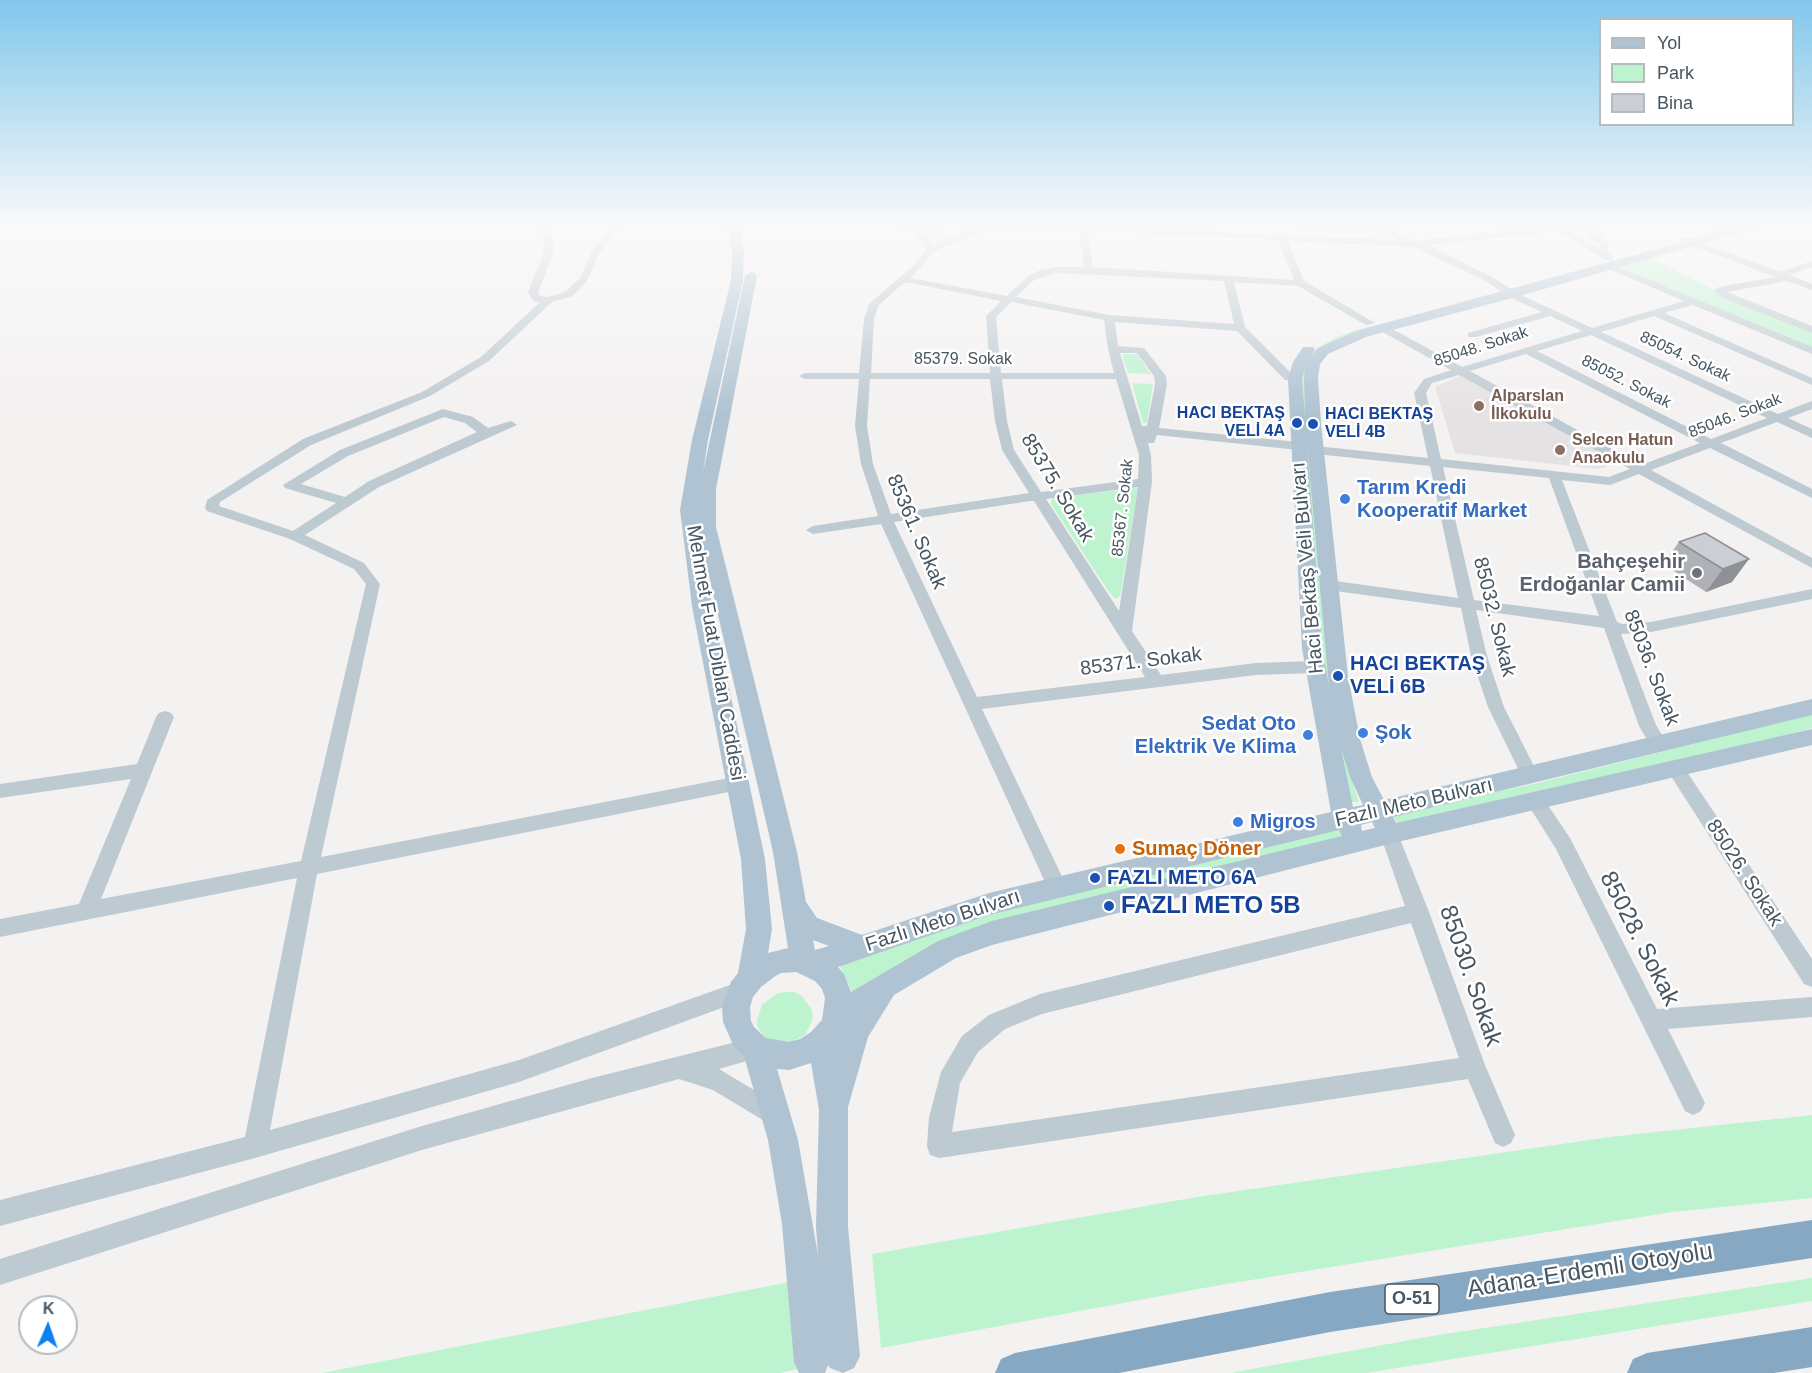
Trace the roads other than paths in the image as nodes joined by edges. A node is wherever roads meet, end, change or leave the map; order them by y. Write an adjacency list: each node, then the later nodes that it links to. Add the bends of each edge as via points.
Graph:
1 (535, 288): 16 (street, via 537,299)
2 (575, 288): 16 (street, via 569,294)
3 (735, 288): 72 (main road, Mehmet Fuat Diblan Caddesi, via 700,440 689,510 702,606)
4 (750, 288): 81 (main road, Mehmet Fuat Diblan Caddesi, via 708,489 707,527)
5 (892, 288): 31 (street, 85361. Sokak, via 874,304 869,319)
6 (952, 288): 15 (street)
7 (1021, 288): 15 (street)
8 (1231, 288): 22 (street)
9 (1309, 288): 21 (street)
10 (1502, 288): 14 (street, 85054. Sokak)
11 (1521, 288): 14 (main road)
12 (1667, 288): 17 (street)
13 (1728, 288): 23 (street, via 1719,290)
14 (1509, 292): 18 (street, 85054. Sokak); 21 (main road)
15 (1010, 299): 20 (street); 33 (street, 85375. Sokak, via 991,316)
16 (548, 300): 55 (street, via 485,359 436,388 307,442 214,500 212,508)
17 (1694, 301): 19 (street, 85048. Sokak); 28 (street)
18 (1551, 313): 24 (street, 85054. Sokak); 25 (street)
19 (1655, 313): 24 (street, 85048. Sokak); 35 (street)
20 (1109, 318): 22 (street); 26 (street, 85367. Sokak)
21 (1377, 325): 29 (street); 34 (main road, Haci Bektaş Veli Bulvarı, via 1331,335 1307,351); 44 (main road, via 1323,351 1313,363)
22 (1240, 328): 34 (street, via 1289,378)
23 (1812, 330)
24 (1591, 332): 27 (street, 85048. Sokak); 37 (street, 85054. Sokak)
25 (1472, 335)
26 (1113, 349): 32 (street, 85367. Sokak); 40 (street, via 1140,350 1160,376)
27 (1526, 350): 29 (street, 85048. Sokak); 43 (street, 85052. Sokak)
28 (1812, 351)
29 (1459, 371): 46 (street, 85048. Sokak, via 1428,381 1420,393); 47 (street)
30 (805, 376): 31 (street, 85379. Sokak)
31 (864, 376): 33 (street, 85379. Sokak); 53 (street, 85361. Sokak, via 861,426 867,464)
32 (1120, 376): 33 (street, 85379. Sokak); 39 (street, 85367. Sokak)
33 (997, 377): 51 (street, 85375. Sokak, via 1008,450)
34 (1295, 379): 44 (main road, Haci Bektaş Veli Bulvarı)
35 (1812, 382)
36 (1812, 405): 37 (street, 85046. Sokak)
37 (1777, 418): 42 (street, 85054. Sokak); 43 (street, 85046. Sokak)
38 (511, 425): 41 (street)
39 (1138, 429): 40 (street); 45 (street, 85367. Sokak)
40 (1153, 430): 44 (street); 45 (street)
41 (486, 433): 52 (street, via 374,484); 52 (street, via 469,420 442,413 344,453 290,485)
42 (1812, 434)
43 (1710, 443): 47 (street, 85046. Sokak); 50 (street, 85052. Sokak)
44 (1307, 448): 46 (street, 85046. Sokak); 57 (main road, Haci Bektaş Veli Bulvarı); 62 (main road, Haci Bektaş Veli Bulvarı)
45 (1145, 455): 49 (street, 85367. Sokak)
46 (1435, 463): 48 (street, 85046. Sokak); 59 (street, 85032. Sokak)
47 (1640, 470): 48 (street, 85046. Sokak, via 1610,480); 56 (street)
48 (1554, 475): 60 (street, 85036. Sokak)
49 (1145, 483): 51 (street); 61 (street, 85367. Sokak)
50 (1812, 494)
51 (1037, 497): 53 (street); 61 (street, 85375. Sokak)
52 (346, 502): 55 (street)
53 (885, 518): 54 (street); 64 (street, 85361. Sokak)
54 (813, 530)
55 (295, 536): 79 (street, via 359,566 373,584)
56 (1812, 564)
57 (1328, 585): 59 (street); 75 (main road, Haci Bektaş Veli Bulvarı, via 1349,739)
58 (1812, 594): 60 (street, via 1651,627 1620,629)
59 (1467, 603): 60 (street); 71 (street, 85032. Sokak, via 1496,707)
60 (1611, 625): 68 (street, 85036. Sokak)
61 (1124, 633): 63 (street, 85375. Sokak)
62 (1314, 667): 63 (street, 85371. Sokak, via 1256,669); 76 (main road, Haci Bektaş Veli Bulvarı, via 1335,781)
63 (1156, 682): 64 (street, 85371. Sokak)
64 (973, 704): 80 (street, 85361. Sokak)
65 (1812, 707): 68 (main road, Fazlı Meto Bulvarı)
66 (165, 717): 70 (street)
67 (1810, 741): 69 (main road, Fazlı Meto Bulvarı)
68 (1658, 743): 71 (main road, Fazlı Meto Bulvarı)
69 (1675, 768): 74 (main road, Fazlı Meto Bulvarı); 87 (street, 85026. Sokak)
70 (143, 770): 73 (street); 82 (street)
71 (1530, 776): 75 (main road, Fazlı Meto Bulvarı)
72 (739, 783): 79 (street); 88 (main road, Mehmet Fuat Diblan Caddesi, via 753,859 759,929)
73 (0, 790)
74 (1534, 800): 77 (main road, Fazlı Meto Bulvarı); 92 (street, 85028. Sokak, via 1563,844)
75 (1377, 811): 76 (main road, Fazlı Meto Bulvarı); 77 (main road, Haci Bektaş Veli Bulvarı)
76 (1346, 818): 78 (main road, Haci Bektaş Veli Bulvarı); 80 (main road, Fazlı Meto Bulvarı)
77 (1389, 834): 78 (main road, Fazlı Meto Bulvarı); 83 (street, 85030. Sokak)
78 (1358, 842): 89 (main road, Fazlı Meto Bulvarı, via 992,933 947,949)
79 (309, 867): 82 (street); 101 (street)
80 (1057, 887): 85 (main road, Fazlı Meto Bulvarı, via 989,904)
81 (795, 906): 85 (main road, via 808,926); 86 (main road, Mehmet Fuat Diblan Caddesi)
82 (86, 911): 84 (street)
83 (1419, 912): 95 (street, 85030. Sokak); 95 (street, via 1040,1004 997,1022 970,1044 949,1080 939,1146)
84 (0, 928)
85 (863, 947): 86 (main road, Fazlı Meto Bulvarı)
86 (808, 963): 88 (main road, via 779,962 764,968); 91 (main road, via 825,972 834,983 839,998)
87 (1812, 977)
88 (746, 984): 94 (main road, via 736,1007 737,1022 744,1037); 101 (street, via 519,1071)
89 (886, 986): 91 (main road, Fazlı Meto Bulvarı); 98 (main road, via 855,1032)
90 (1812, 1007): 92 (street)
91 (838, 1014): 93 (main road)
92 (1652, 1020): 97 (street, 85028. Sokak)
93 (821, 1042): 94 (main road, via 806,1052 789,1056); 98 (main road)
94 (756, 1048): 96 (street); 99 (main road)
95 (1474, 1067): 100 (street, 85030. Sokak)
96 (678, 1068): 99 (street, via 719,1080); 104 (street, via 422,1138)
97 (1693, 1103)
98 (834, 1110): 99 (main road, via 827,1359)
99 (776, 1116)
100 (1503, 1135)
101 (255, 1146): 102 (street)
102 (0, 1213)
103 (1812, 1239): 106 (highway, Adana-Erdemli Otoyolu / O-51, via 1330,1312)
104 (0, 1272)
105 (1812, 1347): 107 (highway)
106 (1015, 1373)
107 (1647, 1373)

